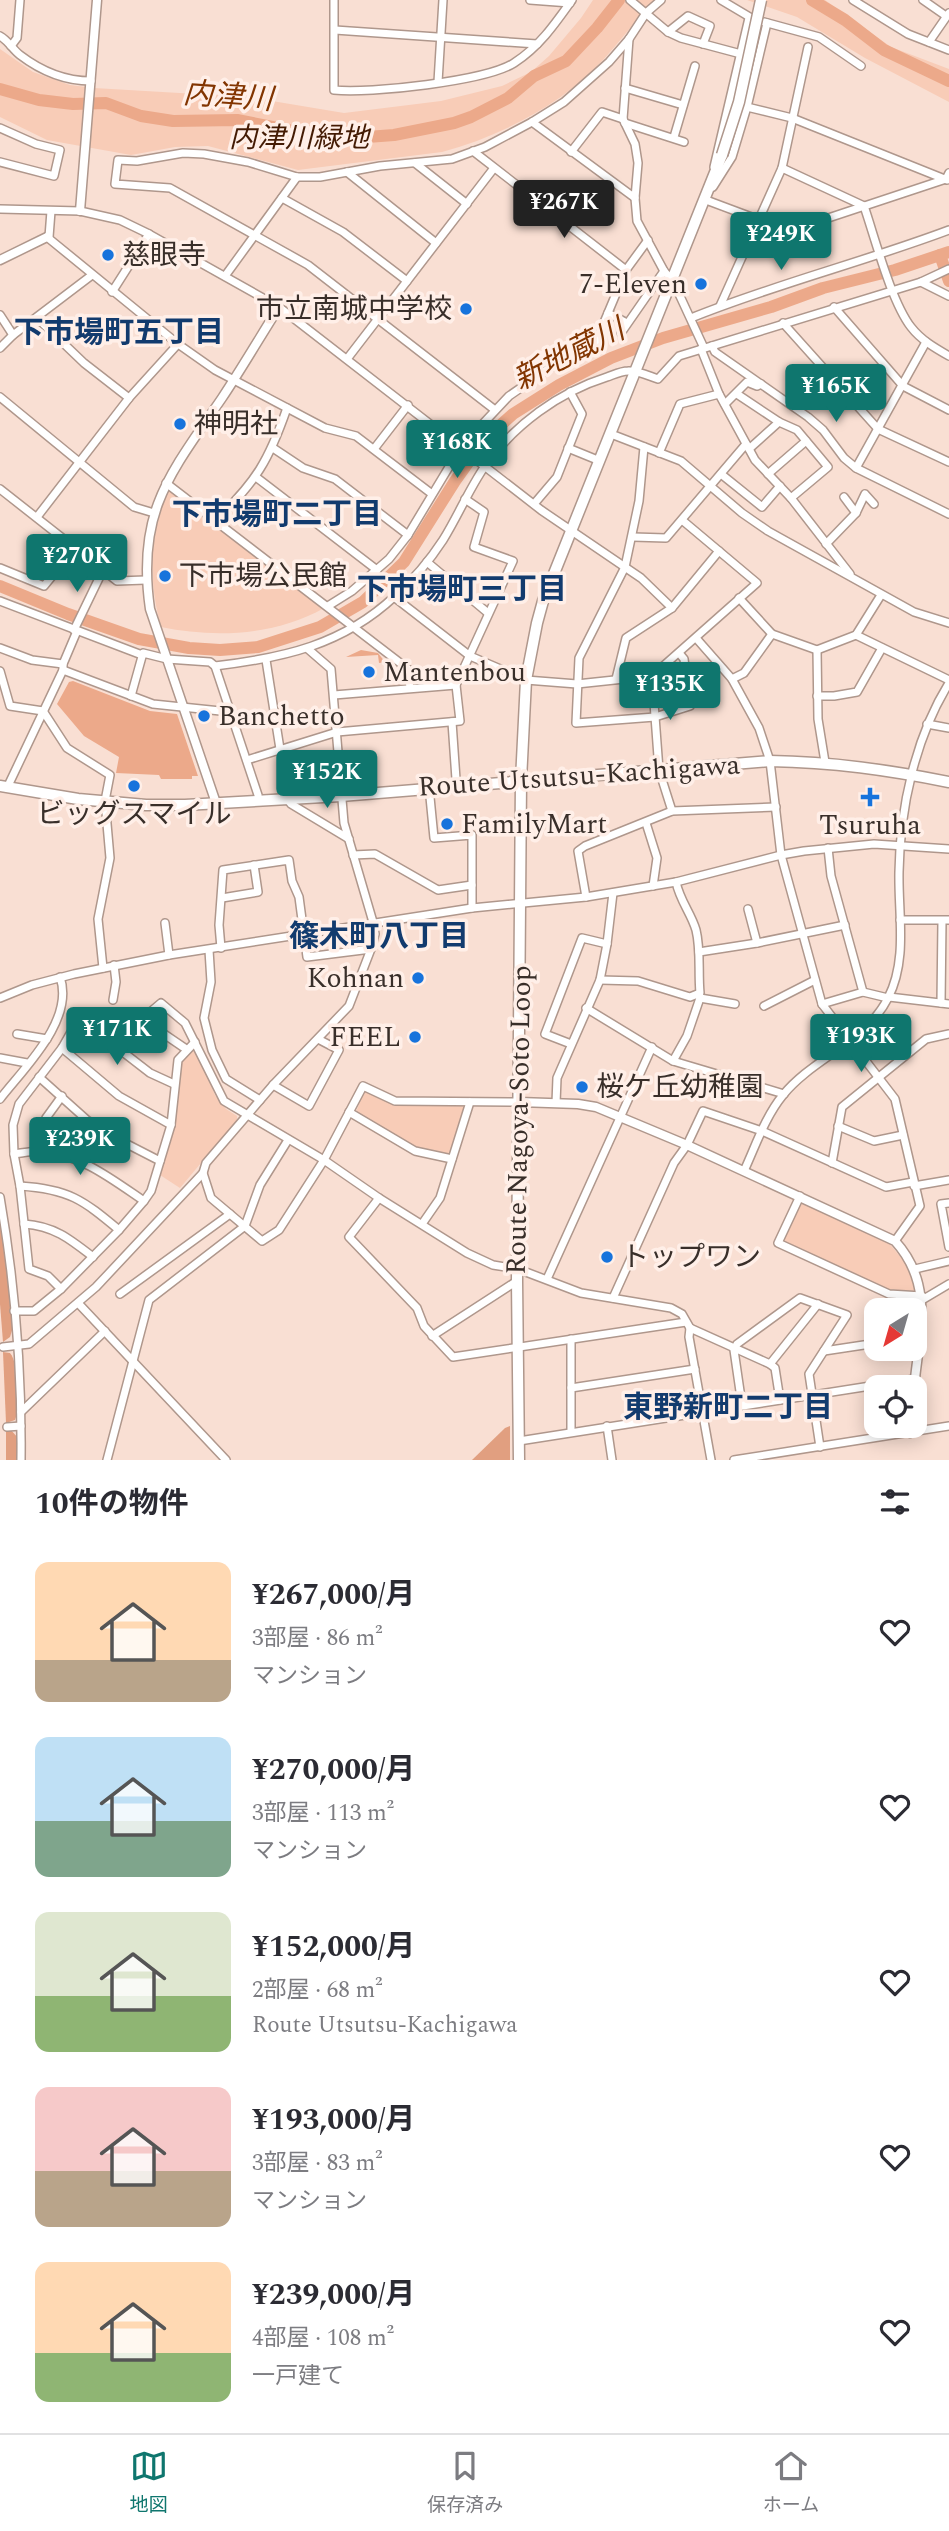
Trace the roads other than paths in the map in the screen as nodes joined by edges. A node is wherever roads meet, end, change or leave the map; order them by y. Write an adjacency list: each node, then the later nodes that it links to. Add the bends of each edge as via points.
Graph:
1 (20, 0): 25 (street, via 17,38)
2 (97, 0): 32 (street)
3 (334, 0): 17 (street)
4 (443, 0): 20 (street)
5 (530, 0): 12 (street)
6 (630, 0): 13 (street)
7 (662, 0): 13 (street)
8 (721, 0): 15 (street)
9 (761, 0): 51 (main road, Route Nagoya-Soto Loop, bridge, via 738,102)
10 (923, 0): 14 (street)
11 (857, 1): 22 (street)
12 (570, 2): 23 (street)
13 (644, 12): 18 (street); 21 (street)
14 (948, 15): 22 (street)
15 (749, 18): 16 (street); 28 (street)
16 (766, 23): 30 (street, via 819,37); 35 (street)
17 (335, 30): 20 (street); 31 (street, via 334,90 358,92)
18 (668, 32): 24 (street); 24 (street, via 688,16 710,26)
19 (0, 36): 25 (street)
20 (441, 37): 23 (street); 31 (street)
21 (629, 38): 33 (street); 38 (street, via 589,82)
22 (929, 42): 27 (street)
23 (538, 44): 31 (street, via 512,64)
24 (703, 44): 28 (street)
25 (11, 46): 32 (street, via 39,68)
26 (808, 47): 36 (street)
27 (949, 50)
28 (741, 54): 51 (street)
29 (695, 66): 34 (street)
30 (861, 66)
31 (438, 82)
32 (91, 83): 58 (street)
33 (625, 88): 34 (street); 37 (street)
34 (683, 105): 40 (street)
35 (747, 107): 36 (street); 51 (street, via 732,157)
36 (792, 118): 46 (street); 50 (street)
37 (624, 121): 40 (street); 43 (street, via 602,112); 53 (street, via 638,163)
38 (532, 122): 42 (street); 43 (street)
39 (0, 128): 44 (street, via 60,150 54,176)
40 (674, 137): 41 (street)
41 (684, 142)
42 (473, 151): 45 (street, via 452,159); 47 (street)
43 (571, 152): 53 (street)
44 (0, 162)
45 (415, 163): 48 (street); 54 (street)
46 (782, 168): 55 (street); 59 (street)
47 (494, 169): 54 (street); 69 (street)
48 (347, 173): 49 (street); 65 (street)
49 (296, 177): 52 (street); 62 (street, via 204,154 118,160 115,184 170,188)
50 (948, 177): 55 (street)
51 (708, 196): 59 (street); 74 (main road, Route Nagoya-Soto Loop)
52 (282, 198): 62 (street); 73 (street, via 343,232)
53 (635, 198): 64 (street, via 637,221)
54 (467, 204): 65 (street)
55 (864, 206): 59 (street, via 789,231); 66 (street)
56 (0, 209): 57 (street)
57 (51, 211): 58 (street); 63 (street)
58 (80, 211): 61 (street, via 120,220)
59 (758, 220): 79 (street)
60 (949, 230): 66 (street)
61 (149, 234): 72 (street); 77 (street)
62 (255, 235): 72 (street); 85 (street, via 308,265)
63 (48, 237): 67 (street); 71 (street)
64 (648, 240): 69 (street); 70 (street)
65 (436, 243): 73 (street)
66 (882, 257): 76 (street); 79 (street)
67 (0, 260)
68 (949, 269): 75 (street)
69 (626, 270): 82 (street)
70 (664, 271): 74 (street); 87 (street)
71 (92, 275): 77 (street); 84 (street)
72 (225, 276): 80 (street)
73 (407, 281): 85 (street)
74 (673, 281): 86 (street); 98 (main road, Route Nagoya-Soto Loop)
75 (921, 282): 76 (street); 78 (street)
76 (892, 289): 81 (street); 91 (street, via 910,326)
77 (112, 292): 92 (street)
78 (949, 296)
79 (720, 306): 86 (street)
80 (279, 307): 97 (street); 99 (street)
81 (834, 307): 88 (street); 101 (street)
82 (608, 313): 87 (street); 110 (street, via 592,351 551,367)
83 (0, 315): 90 (street)
84 (37, 318): 90 (street); 106 (street)
85 (378, 320): 97 (street); 110 (street)
86 (692, 320): 95 (street)
87 (626, 323): 89 (street)
88 (783, 323): 93 (street); 113 (street)
89 (621, 333)
90 (13, 335): 94 (street)
91 (926, 342): 96 (street); 101 (street)
92 (178, 344): 99 (street); 106 (street)
93 (712, 346): 95 (street); 100 (street)
94 (0, 348)
95 (702, 348): 98 (street, via 678,356 658,379); 103 (street)
96 (949, 356)
97 (347, 359): 108 (street)
98 (637, 370): 102 (street); 114 (main road, Route Nagoya-Soto Loop)
99 (234, 379): 109 (street); 131 (street)
100 (761, 384): 104 (street, via 747,382); 127 (street, via 808,416)
101 (903, 386): 111 (street); 113 (street)
102 (570, 392): 120 (street, via 582,414); 126 (street, via 524,423)
103 (719, 394): 107 (street); 122 (street, via 680,404)
104 (737, 394): 107 (street); 112 (street)
105 (0, 397): 125 (street)
106 (129, 398): 125 (street)
107 (725, 404): 117 (street)
108 (408, 405): 119 (street); 121 (street)
109 (287, 408): 118 (street); 121 (street, via 325,428 356,436)
110 (495, 410): 119 (street)
111 (949, 410)
112 (779, 422): 115 (street, via 797,429); 117 (street)
113 (878, 429): 124 (street); 127 (street)
114 (611, 434): 116 (street); 123 (main road, Route Nagoya-Soto Loop)
115 (806, 442): 129 (street); 137 (street, via 828,467)
116 (644, 447): 122 (street); 149 (street)
117 (747, 447): 128 (street); 129 (street)
118 (273, 448): 130 (street); 148 (street, via 303,468 335,478)
119 (463, 448): 126 (street); 135 (street)
120 (568, 448): 123 (street); 139 (street, via 557,477)
121 (374, 449): 135 (street)
122 (659, 453): 132 (street, via 681,461)
123 (600, 461): 147 (main road, Route Nagoya-Soto Loop)
124 (949, 462)
125 (79, 463): 141 (street, via 134,507); 144 (street)
126 (483, 465): 138 (street); 139 (street)
127 (856, 468): 143 (street)
128 (721, 474): 132 (street); 133 (street, via 762,507)
129 (768, 474): 133 (street)
130 (256, 477): 145 (street); 157 (street)
131 (166, 482): 141 (street); 145 (street)
132 (710, 485): 146 (street); 158 (street, via 768,531)
133 (780, 486): 137 (street)
134 (0, 489): 144 (street)
135 (432, 494): 148 (street)
136 (844, 497): 142 (street)
137 (791, 498): 150 (street)
138 (465, 499): 153 (street); 166 (street, via 484,512 474,547 513,561)
139 (534, 504): 147 (street)
140 (874, 504): 142 (street, via 864,495)
141 (154, 513): 159 (street)
142 (856, 513): 150 (street)
143 (949, 514)
144 (37, 517): 151 (street)
145 (216, 520): 164 (street)
146 (682, 520): 149 (street, via 666,538); 152 (street)
147 (572, 530): 154 (street); 188 (main road, Route Nagoya-Soto Loop, via 543,601)
148 (408, 535): 157 (street)
149 (633, 537): 154 (street)
150 (826, 544): 158 (street)
151 (75, 548): 155 (street, via 44,586); 156 (street)
152 (719, 551): 162 (street, via 757,583); 165 (street)
153 (427, 562): 161 (street); 166 (street)
154 (625, 567): 165 (street); 190 (street, via 579,658)
155 (0, 568)
156 (103, 570): 159 (street, via 117,581); 169 (street)
157 (377, 570): 164 (street)
158 (853, 579): 160 (street)
159 (146, 580): 180 (street)
160 (881, 595): 167 (street); 171 (street)
161 (394, 597): 168 (street); 179 (street)
162 (739, 598): 170 (street); 172 (street)
163 (0, 601): 169 (street)
164 (329, 607): 168 (street)
165 (672, 608): 186 (street, via 626,638)
166 (488, 614): 179 (street)
167 (949, 623)
168 (352, 626): 175 (street); 192 (street, via 408,669)
169 (76, 631): 178 (street); 183 (street)
170 (772, 634): 176 (street); 187 (street, via 744,673)
171 (856, 635): 174 (street); 176 (street)
172 (696, 638): 177 (street); 187 (street)
173 (0, 648): 183 (street)
174 (881, 648): 189 (street); 195 (street, via 857,692)
175 (308, 649): 181 (street); 193 (street, via 331,669)
176 (817, 650): 195 (street)
177 (679, 653): 185 (street); 199 (street, via 684,659 690,706)
178 (142, 655): 180 (street); 194 (street)
179 (470, 656): 188 (street); 191 (street)
180 (166, 657): 182 (street); 196 (street)
181 (266, 660): 182 (street); 204 (street)
182 (215, 666): 198 (street)
183 (63, 667): 194 (street); 197 (street)
184 (0, 671): 197 (street, via 10,706)
185 (652, 676): 186 (street); 199 (street)
186 (616, 679): 190 (street)
187 (732, 679): 206 (street)
188 (526, 680): 190 (street); 211 (main road, Route Nagoya-Soto Loop)
189 (949, 682): 201 (street)
190 (577, 684): 199 (street, via 576,723)
191 (456, 685): 192 (street); 200 (street, via 460,722)
192 (410, 688): 193 (street)
193 (334, 695): 203 (street)
194 (131, 696): 196 (street)
195 (817, 696): 207 (street)
196 (184, 707): 198 (street); 219 (street)
197 (43, 711): 214 (street); 218 (street, via 67,748 110,775)
198 (230, 712): 205 (street)
199 (656, 717): 208 (street)
200 (452, 722): 203 (street); 210 (street)
201 (927, 724): 202 (street); 209 (street)
202 (949, 728)
203 (337, 732): 204 (street); 216 (street)
204 (280, 749): 205 (street)
205 (247, 760): 215 (street)
206 (771, 761): 207 (main road, Route Utsutsu-Kachigawa); 208 (main road, Route Utsutsu-Kachigawa); 220 (street)
207 (825, 762): 209 (main road, Route Utsutsu-Kachigawa)
208 (659, 769): 211 (main road, Route Utsutsu-Kachigawa); 221 (street)
209 (912, 775): 212 (main road, Route Utsutsu-Kachigawa); 224 (street)
210 (456, 779)
211 (521, 780): 213 (main road, Route Utsutsu-Kachigawa); 236 (main road, Route Nagoya-Soto Loop)
212 (949, 782)
213 (429, 787): 216 (main road, Route Utsutsu-Kachigawa); 231 (street, via 433,838 472,835)
214 (2, 788): 218 (main road, Route Utsutsu-Kachigawa)
215 (258, 795)
216 (341, 796): 217 (main road, Route Utsutsu-Kachigawa); 223 (street)
217 (287, 799): 219 (main road, Route Utsutsu-Kachigawa); 223 (street)
218 (106, 801): 219 (main road, Route Utsutsu-Kachigawa); 254 (street, via 110,858 98,919)
219 (216, 803)
220 (776, 807): 221 (street); 228 (street)
221 (672, 811): 222 (street)
222 (646, 823): 232 (street, via 657,858); 234 (street, via 578,850)
223 (349, 840): 227 (street)
224 (900, 846): 225 (street); 226 (street); 240 (street)
225 (828, 848): 228 (street); 243 (street)
226 (949, 849)
227 (353, 855): 231 (street, via 375,854 438,890); 241 (street)
228 (780, 855): 230 (street); 245 (street)
229 (254, 864): 235 (street, via 223,870); 235 (street, via 258,892); 244 (street, via 289,860)
230 (676, 882): 232 (street); 251 (street, via 695,928)
231 (472, 885): 237 (street)
232 (653, 886): 233 (street)
233 (614, 892): 234 (street); 247 (street)
234 (586, 897): 236 (street)
235 (222, 898): 248 (street)
236 (520, 904): 237 (street); 292 (main road, Route Nagoya-Soto Loop)
237 (472, 908): 241 (street)
238 (748, 908): 246 (street)
239 (947, 919): 240 (street); 263 (street)
240 (900, 920): 260 (street, via 898,969)
241 (373, 922): 244 (street); 249 (street)
242 (165, 923): 252 (street)
243 (845, 925): 245 (street); 258 (street)
244 (304, 933): 248 (street); 249 (street, via 307,957)
245 (801, 935): 246 (street); 257 (street)
246 (757, 943): 251 (street)
247 (607, 944): 256 (street); 275 (street, via 582,939 545,1034)
248 (221, 948): 250 (street)
249 (371, 949): 272 (street, via 349,1006)
250 (209, 950): 252 (street); 290 (street, via 211,982 204,1018 212,1050 226,1079)
251 (699, 952): 259 (street)
252 (169, 954): 253 (street)
253 (114, 965): 254 (street); 262 (street)
254 (103, 968): 255 (street)
255 (60, 977): 261 (street); 271 (street, via 62,1000)
256 (600, 980): 259 (street, via 638,981); 267 (street)
257 (815, 980): 265 (street); 266 (street)
258 (863, 992): 260 (street); 265 (street)
259 (699, 996): 264 (street); 281 (street, via 687,1036)
260 (889, 997): 263 (street); 273 (street)
261 (0, 998)
262 (113, 999)
263 (945, 1003)
264 (735, 1004)
265 (822, 1004): 273 (street)
266 (764, 1006)
267 (586, 1008): 275 (street); 276 (street)
268 (142, 1019): 274 (street, via 161,1003 185,1023); 278 (street); 279 (street)
269 (17, 1034): 271 (street)
270 (949, 1034): 284 (street, via 926,1039)
271 (47, 1039): 282 (street)
272 (318, 1039): 286 (street); 286 (street, via 339,1050 309,1106)
273 (850, 1040): 284 (street); 287 (street)
274 (195, 1042): 279 (street); 295 (street, via 224,1101)
275 (571, 1044): 293 (street, via 557,1078)
276 (652, 1047): 281 (street); 296 (street)
277 (62, 1048): 278 (street, via 79,1018); 283 (street); 297 (street, via 119,1096)
278 (116, 1049): 285 (street)
279 (186, 1049): 285 (street, via 178,1060)
280 (0, 1058): 282 (street)
281 (673, 1061): 287 (street)
282 (27, 1063): 289 (street)
283 (39, 1077): 288 (street); 304 (street, via 19,1104)
284 (879, 1077): 298 (street, via 842,1107); 300 (street, via 895,1099)
285 (174, 1084): 297 (street)
286 (273, 1086): 290 (street)
287 (784, 1094): 299 (street)
288 (62, 1096): 303 (street, via 46,1118); 307 (street, via 87,1120)
289 (0, 1099)
290 (260, 1100): 295 (street)
291 (470, 1102): 292 (street); 294 (street, via 395,1101 363,1086); 305 (street)
292 (519, 1102): 293 (street); 328 (main road, Route Nagoya-Soto Loop)
293 (556, 1103): 296 (street, via 596,1107)
294 (349, 1112): 305 (street, via 415,1151); 306 (street)
295 (247, 1116): 301 (street); 310 (street)
296 (620, 1116): 302 (street); 330 (street)
297 (171, 1125): 307 (street)
298 (838, 1126): 300 (street, via 874,1141); 308 (street)
299 (762, 1131): 302 (street, via 703,1111); 308 (street); 309 (street)
300 (903, 1135): 312 (street)
301 (288, 1140): 306 (street); 322 (street, via 260,1185)
302 (687, 1145): 309 (street); 335 (street, via 674,1163)
303 (41, 1151): 304 (street); 317 (street, via 100,1170)
304 (13, 1154): 313 (street)
305 (452, 1159): 321 (street, via 440,1198)
306 (324, 1160): 316 (street); 322 (street, via 279,1230 262,1241)
307 (160, 1161): 317 (street)
308 (832, 1163): 312 (street, via 886,1187)
309 (744, 1171): 314 (street)
310 (203, 1172): 319 (street, via 211,1198); 337 (street)
311 (949, 1180): 312 (street)
312 (913, 1184): 324 (street, via 920,1206)
313 (20, 1186): 320 (street); 323 (street, via 50,1188 86,1202)
314 (800, 1196): 324 (street); 336 (street, via 778,1243 889,1294)
315 (0, 1197): 339 (street)
316 (379, 1198): 321 (street); 342 (street, via 349,1237 416,1308)
317 (144, 1201): 323 (street)
318 (949, 1203): 325 (street, via 941,1204)
319 (230, 1214): 322 (street); 334 (street)
320 (24, 1224): 326 (street, via 42,1225); 333 (street, via 29,1269 48,1276)
321 (422, 1224): 328 (street, via 484,1261)
322 (245, 1226): 350 (street, via 149,1300)
323 (119, 1230): 326 (street)
324 (895, 1241): 329 (street)
325 (949, 1247)
326 (93, 1257): 333 (street)
327 (949, 1261): 329 (street)
328 (518, 1269): 330 (street); 331 (main road, Route Nagoya-Soto Loop)
329 (915, 1269): 336 (street)
330 (547, 1279): 335 (street, via 580,1293)
331 (517, 1281): 342 (street); 347 (main road, Route Nagoya-Soto Loop)
332 (949, 1284): 336 (street)
333 (61, 1289): 339 (street, via 34,1311)
334 (120, 1294)
335 (613, 1297): 340 (street, via 671,1308 682,1314)
336 (922, 1298)
337 (78, 1303): 341 (street); 345 (street, via 29,1344)
338 (818, 1304): 348 (street, via 800,1298); 349 (street, via 847,1315); 351 (street)
339 (14, 1311): 345 (street)
340 (688, 1325): 343 (street); 348 (street); 352 (street)
341 (105, 1331): 350 (street); 359 (street)
342 (432, 1336): 347 (street, via 453,1357)
343 (571, 1339): 347 (street); 353 (street)
344 (864, 1345): 349 (street)
345 (17, 1346): 346 (street); 359 (street)
346 (3, 1347)
347 (517, 1347): 367 (main road, Route Nagoya-Soto Loop)
348 (734, 1350): 351 (street); 357 (street)
349 (824, 1350): 355 (street, via 809,1374)
350 (132, 1359): 370 (street); 371 (street)
351 (769, 1364): 356 (street, via 775,1368)
352 (695, 1369): 353 (street); 358 (street)
353 (571, 1388): 365 (street)
354 (864, 1389): 355 (street)
355 (812, 1395): 356 (street); 368 (street)
356 (780, 1400): 357 (street)
357 (742, 1405): 358 (street)
358 (702, 1411): 361 (street); 374 (street)
359 (21, 1412): 360 (street)
360 (21, 1426): 363 (street); 369 (street)
361 (607, 1426): 365 (street); 373 (street)
362 (949, 1426): 364 (street)
363 (7, 1427)
364 (927, 1428)
365 (571, 1431): 367 (street)
366 (868, 1438): 368 (street)
367 (519, 1441): 372 (main road, Route Nagoya-Soto Loop)
368 (820, 1447): 375 (street)
369 (21, 1460)
370 (107, 1460)
371 (226, 1460)
372 (519, 1460)
373 (612, 1460)
374 (712, 1460)
375 (734, 1460)

